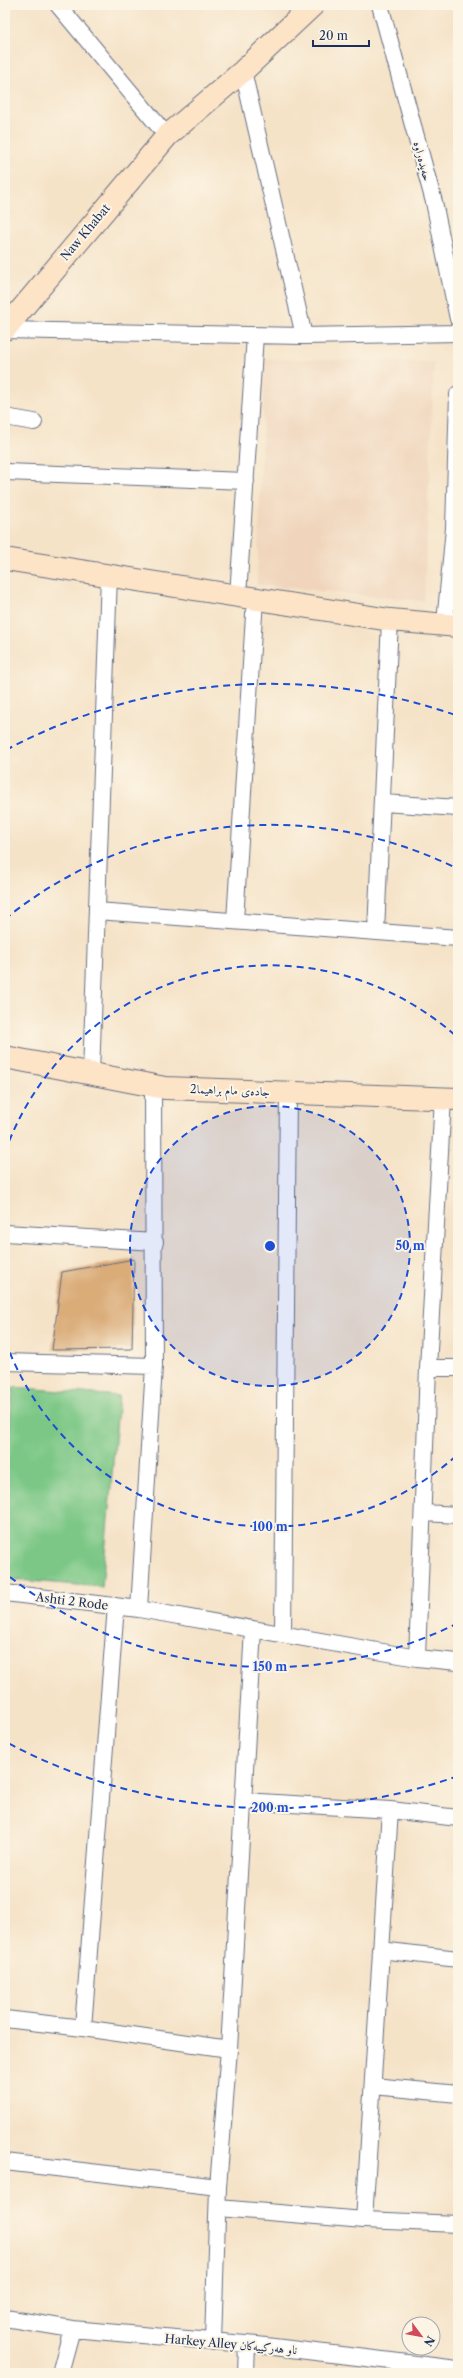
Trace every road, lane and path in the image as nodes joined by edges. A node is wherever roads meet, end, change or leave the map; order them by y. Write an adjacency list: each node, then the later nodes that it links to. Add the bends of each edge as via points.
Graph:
1 (58, 5): 5 (street)
2 (313, 5): 4 (street, Naw Khabat)
3 (380, 5): 6 (street, حەیدەراوە, via 434,202)
4 (243, 72): 5 (street, Naw Khabat); 10 (street)
5 (167, 136): 7 (street, Naw Khabat)
6 (458, 319)
7 (6, 325): 9 (street)
8 (458, 333): 10 (street)
9 (255, 335): 10 (street); 15 (street)
10 (304, 336)
11 (458, 394): 20 (street)
12 (5, 417): 13 (street)
13 (34, 422)
14 (5, 472): 15 (street)
15 (246, 481): 18 (street)
16 (5, 559): 17 (street)
17 (109, 576): 18 (street); 23 (street)
18 (247, 597): 19 (street); 24 (street)
19 (390, 620): 20 (street); 21 (street)
20 (452, 625)
21 (383, 803): 22 (street); 25 (street)
22 (458, 808)
23 (97, 911): 24 (street); 28 (street)
24 (235, 922): 25 (street)
25 (376, 932): 26 (street)
26 (458, 938)
27 (5, 1057): 28 (street, جادەی مام براهیما2)
28 (91, 1074): 29 (street, جادەی مام براهیما2)
29 (153, 1085): 30 (street, جادەی مام براهیما2, via 165,1088); 33 (street)
30 (288, 1093): 31 (street, جادەی مام براهیما2); 44 (street)
31 (450, 1099): 36 (street)
32 (5, 1233): 33 (street)
33 (155, 1242): 35 (street)
34 (5, 1362): 35 (street)
35 (154, 1366): 42 (street)
36 (428, 1368): 37 (street); 38 (street)
37 (458, 1368)
38 (424, 1513): 39 (street); 45 (street)
39 (458, 1515)
40 (5, 1593): 41 (street, Ashti 2 Rode)
41 (116, 1606): 42 (street, Ashti 2 Rode); 53 (street)
42 (139, 1609): 43 (street, Ashti 2 Rode)
43 (253, 1629): 44 (street, Ashti 2 Rode); 47 (street)
44 (283, 1634): 45 (street, Ashti 2 Rode)
45 (417, 1658): 46 (street, Ashti 2 Rode)
46 (458, 1662)
47 (243, 1801): 48 (street); 54 (street)
48 (390, 1810): 49 (street); 50 (street)
49 (458, 1818)
50 (380, 1950): 51 (street); 55 (street)
51 (458, 1959)
52 (5, 2019): 53 (street)
53 (83, 2028): 54 (street)
54 (229, 2049): 58 (street)
55 (373, 2086): 56 (street); 60 (street)
56 (458, 2094)
57 (5, 2162): 58 (street)
58 (218, 2187): 59 (street)
59 (218, 2208): 60 (street); 64 (street)
60 (364, 2220): 61 (street)
61 (458, 2224)
62 (5, 2318): 63 (street, Harkey Alley ناو هەركييەكان)
63 (72, 2329): 64 (street, Harkey Alley ناو هەركييەكان); 67 (street)
64 (213, 2342): 65 (street, Harkey Alley ناو هەركييەكان)
65 (247, 2344): 66 (street, Harkey Alley ناو هەركييەكان); 68 (street)
66 (458, 2369)
67 (60, 2373)
68 (246, 2373)

